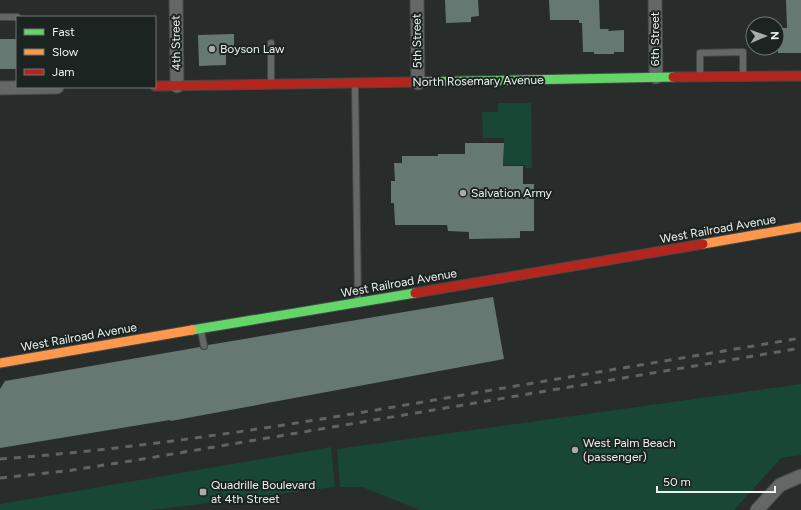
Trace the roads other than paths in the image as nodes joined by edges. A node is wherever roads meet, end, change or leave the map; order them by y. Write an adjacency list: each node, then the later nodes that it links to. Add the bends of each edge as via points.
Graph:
1 (176, 0): 15 (street, 4th Street)
2 (416, 0): 11 (street, 5th Street)
3 (655, 0): 9 (street, 6th Street)
4 (0, 17): 5 (lane)
5 (16, 17)
6 (271, 43): 13 (lane)
7 (743, 76): 8 (street, North Rosemary Avenue); 10 (street, North Rosemary Avenue); 10 (lane, via 742,52 735,52 700,53)
8 (801, 76)
9 (656, 77): 10 (street, North Rosemary Avenue); 11 (street, North Rosemary Avenue)
10 (700, 77)
11 (418, 83): 12 (street, North Rosemary Avenue)
12 (354, 84): 13 (street, North Rosemary Avenue); 19 (lane)
13 (271, 85): 15 (street, North Rosemary Avenue)
14 (156, 86): 15 (street, North Rosemary Avenue)
15 (177, 86)
16 (0, 88): 17 (street)
17 (16, 88)
18 (801, 226): 19 (street, West Railroad Avenue)
19 (358, 302): 20 (street, West Railroad Avenue)
20 (200, 329): 21 (lane); 22 (street, West Railroad Avenue)
21 (204, 346)
22 (0, 363)
23 (801, 476): 24 (street, via 780,485)
24 (757, 510)

